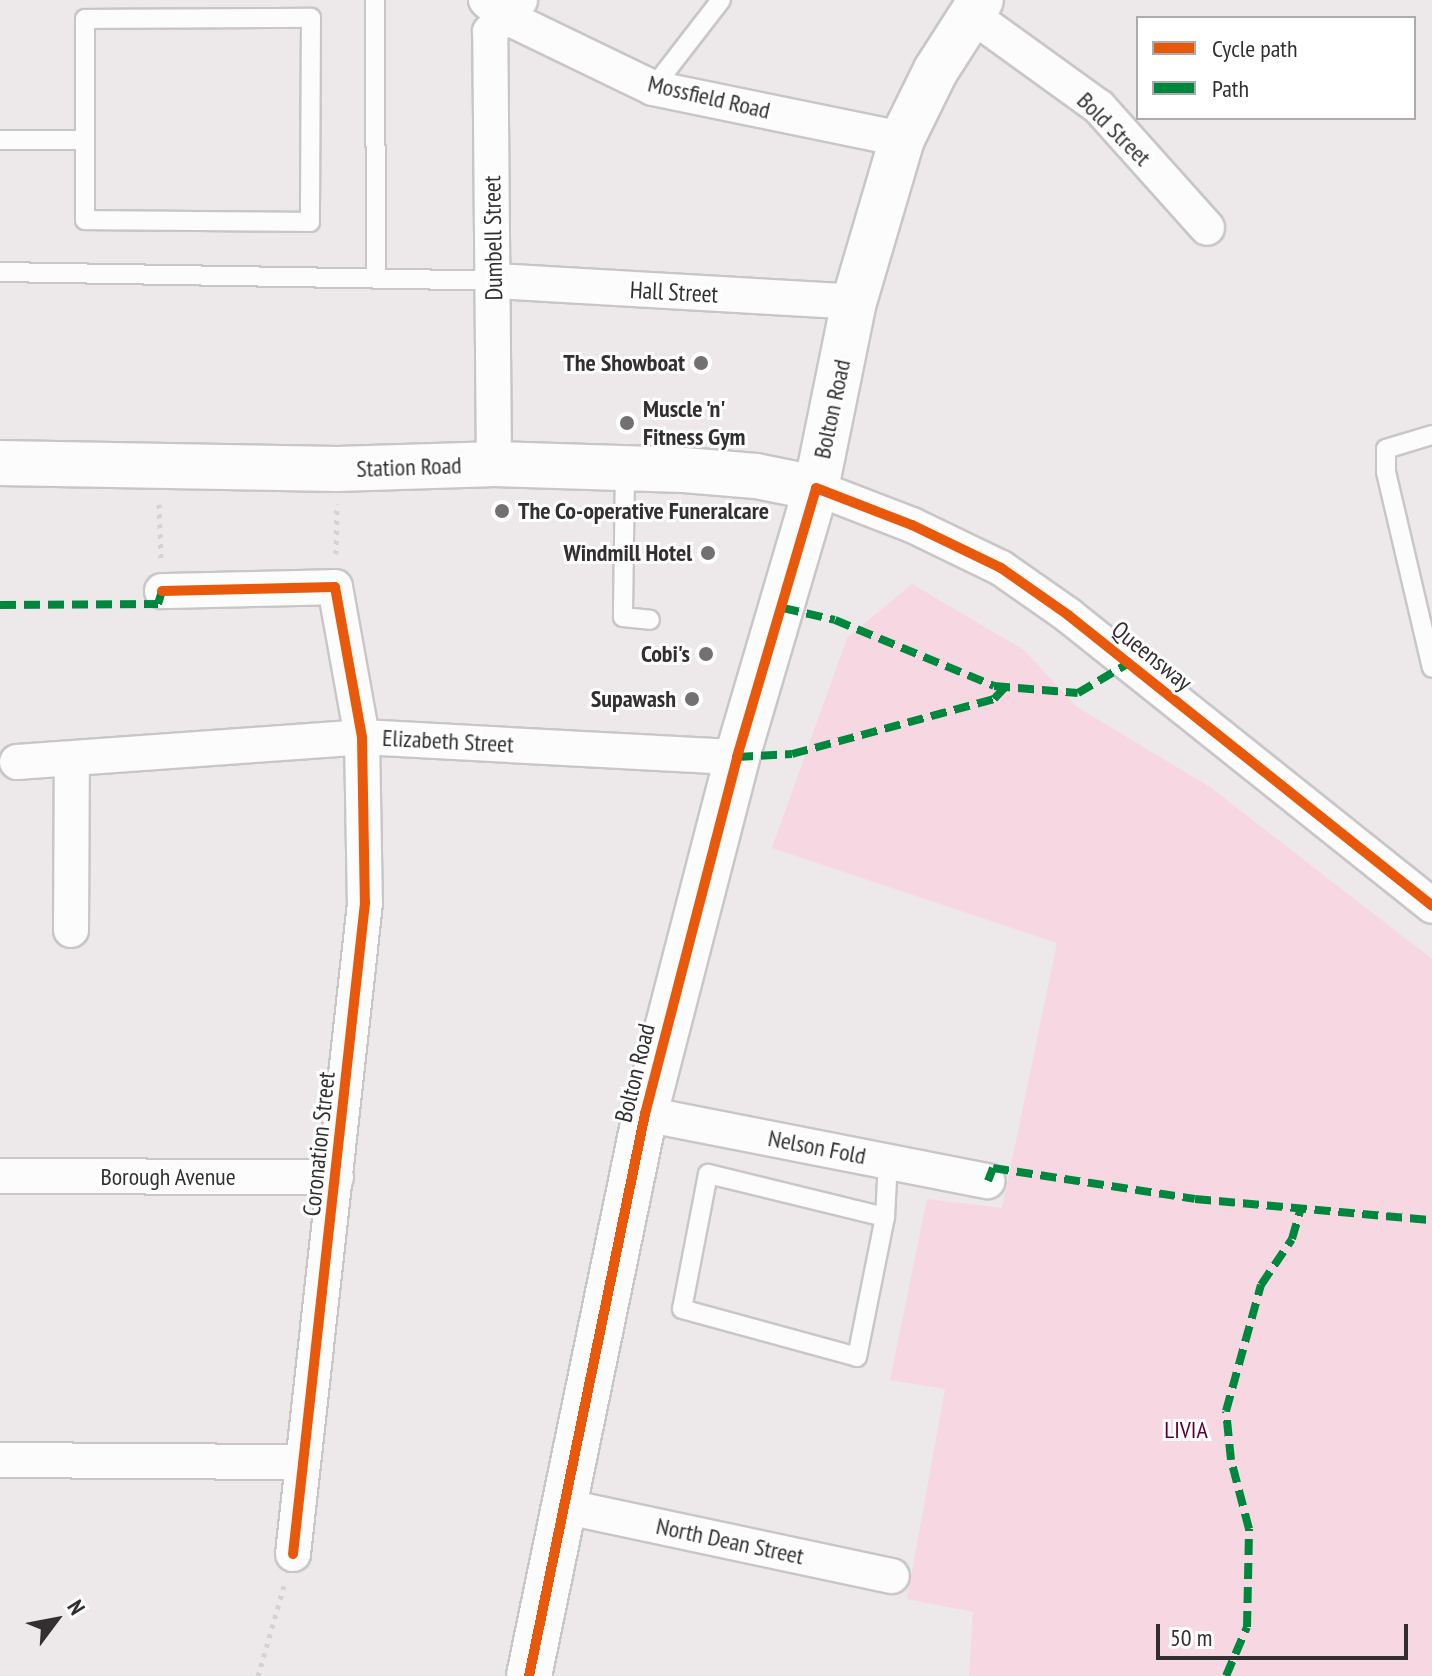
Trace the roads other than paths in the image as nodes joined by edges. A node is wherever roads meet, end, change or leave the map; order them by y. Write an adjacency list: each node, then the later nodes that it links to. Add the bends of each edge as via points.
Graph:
1 (375, 0): 12 (lane)
2 (721, 0): 6 (lane)
3 (503, 5): 6 (street, Mossfield Road); 13 (street, Dumbell Street, via 490,32)
4 (976, 7): 7 (main road, Bolton Road); 10 (street, Bold Street, via 1099,107)
5 (86, 9): 9 (lane); 9 (lane, via 311,18 310,222 85,220)
6 (653, 88): 7 (street, Mossfield Road)
7 (902, 139): 14 (main road, Bolton Road)
8 (0, 140): 9 (lane)
9 (85, 140)
10 (1207, 228)
11 (0, 272): 12 (lane)
12 (376, 279): 13 (lane)
13 (495, 281): 14 (street, Hall Street); 17 (street, Dumbell Street)
14 (854, 302): 19 (main road, Bolton Road)
15 (1432, 435): 22 (lane, via 1386,449 1386,472)
16 (0, 463): 17 (main road, Station Road, via 337,469)
17 (494, 464): 18 (main road, Station Road)
18 (625, 469): 19 (main road, Station Road, via 756,476); 21 (lane, via 623,617)
19 (816, 488): 24 (main road, Bolton Road); 27 (street, Queensway, via 912,525 1001,568 1068,615)
20 (162, 591): 23 (street, Coronation Street, via 335,587)
21 (650, 620)
22 (1432, 668)
23 (362, 737): 24 (street, Elizabeth Street); 25 (street, Elizabeth Street); 32 (street, Coronation Street, via 365,903)
24 (737, 757): 29 (main road, Bolton Road)
25 (72, 761): 26 (street, Elizabeth Street); 28 (street)
26 (17, 762)
27 (1432, 906)
28 (71, 930)
29 (645, 1114): 30 (street, Nelson Fold); 37 (main road, Bolton Road)
30 (888, 1161): 33 (street, Nelson Fold); 34 (lane)
31 (0, 1176): 32 (street, Borough Avenue)
32 (336, 1177): 36 (street, Coronation Street)
33 (988, 1181)
34 (885, 1217): 34 (lane, via 857,1357 682,1309 708,1174)
35 (0, 1460): 36 (street)
36 (303, 1462): 38 (street, Coronation Street)
37 (567, 1507): 39 (street, North Dean Street); 40 (main road, Bolton Road)
38 (293, 1554)
39 (892, 1576)
40 (529, 1676)

